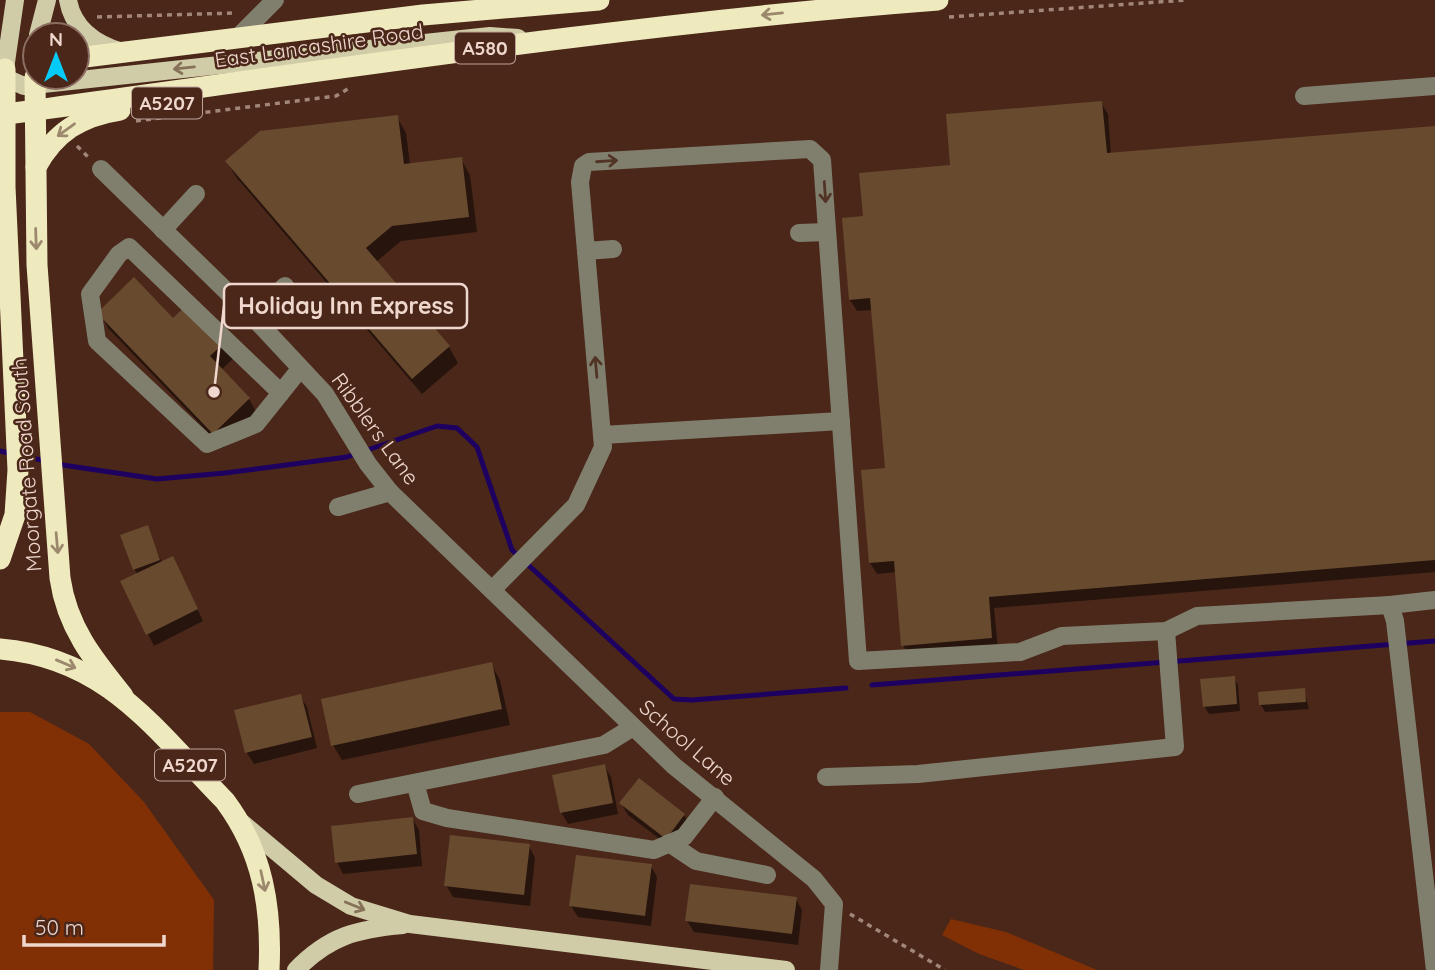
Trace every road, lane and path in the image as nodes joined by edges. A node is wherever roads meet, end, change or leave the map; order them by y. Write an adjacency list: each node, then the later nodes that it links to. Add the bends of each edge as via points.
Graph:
1 (10, 0): 11 (main road)
2 (15, 0): 21 (main road)
3 (47, 0): 13 (main road)
4 (68, 0): 16 (main road, via 82,30 103,46)
5 (275, 0): 14 (street)
6 (599, 0): 8 (highway, East Lancashire Road / A580)
7 (1186, 0): 9 (path)
8 (514, 4): 14 (highway, East Lancashire Road / A580)
9 (939, 9): 15 (highway, East Lancashire Road / A580, one-way to 15, via 813,10)
10 (248, 13): 12 (path)
11 (0, 16)
12 (96, 18)
13 (42, 21)
14 (237, 38): 16 (highway, East Lancashire Road / A580)
15 (545, 40): 18 (main road, one-way to 18, via 490,36); 19 (highway, East Lancashire Road / A580)
16 (122, 52): 17 (highway, East Lancashire Road / A580)
17 (91, 56)
18 (91, 70)
19 (321, 71): 26 (highway, East Lancashire Road / A580); 31 (highway, A5207, one-way to 31, via 278,87 92,116 62,131)
20 (21, 77): 21 (highway)
21 (2, 79): 26 (highway, via 23,91); 27 (highway, Moorgate Road South)
22 (358, 83): 28 (path, via 336,96)
23 (1435, 86): 25 (street)
24 (35, 91): 26 (highway, A5207)
25 (1304, 96)
26 (34, 110): 27 (highway, East Lancashire Road / A580); 31 (highway, A5207)
27 (2, 115): 46 (highway, Moorgate Road South, via 18,467 15,515)
28 (131, 122)
29 (72, 142): 30 (path)
30 (101, 169): 33 (street, Ribblers Lane)
31 (34, 171): 53 (highway, Moorgate Road South / A5207, one-way to 53, via 60,578 69,618)
32 (196, 194): 33 (street)
33 (163, 230): 39 (street, Ribblers Lane)
34 (827, 232): 35 (street); 37 (street, one-way to 34, via 580,173 589,162 810,149 822,160); 42 (street)
35 (799, 233)
36 (613, 249): 37 (street)
37 (586, 251): 43 (street, one-way to 37)
38 (285, 286): 39 (street)
39 (253, 317): 40 (street, Ribblers Lane)
40 (300, 369): 41 (street); 44 (street, Ribblers Lane, via 325,394)
41 (281, 393): 41 (street, via 256,424 207,444 97,341 90,294 119,254 130,247)
42 (841, 421): 43 (street); 51 (street, via 858,661 1020,652 1062,636)
43 (602, 435): 48 (street, via 603,447 576,505)
44 (390, 492): 45 (street); 47 (street, Ribblers Lane)
45 (338, 507)
46 (0, 559)
47 (466, 565): 48 (street, School Lane)
48 (492, 590): 54 (street, School Lane)
49 (1435, 600): 50 (street)
50 (1390, 605): 51 (street, via 1197,616); 69 (street)
51 (1167, 631): 55 (street, via 1175,747 918,774)
52 (0, 649): 53 (highway, A5207, one-way to 53, via 57,660)
53 (122, 696): 59 (highway, A5207)
54 (633, 727): 56 (street, via 604,745); 58 (street, School Lane)
55 (826, 777)
56 (415, 783): 57 (street); 60 (street, via 423,811 447,818 654,850)
57 (358, 794)
58 (715, 797): 60 (street, via 684,837); 62 (street, School Lane, via 814,878)
59 (241, 823): 63 (main road, one-way to 63, via 351,906); 64 (highway, A5207, one-way to 64, via 260,866 269,907)
60 (669, 843): 61 (street, via 696,861)
61 (767, 875)
62 (834, 904): 67 (street); 68 (path)
63 (410, 924): 65 (main road, via 361,929 335,939); 66 (main road)
64 (269, 970)
65 (296, 970)
66 (786, 970)
67 (829, 970)
68 (945, 970)
69 (1435, 970)

